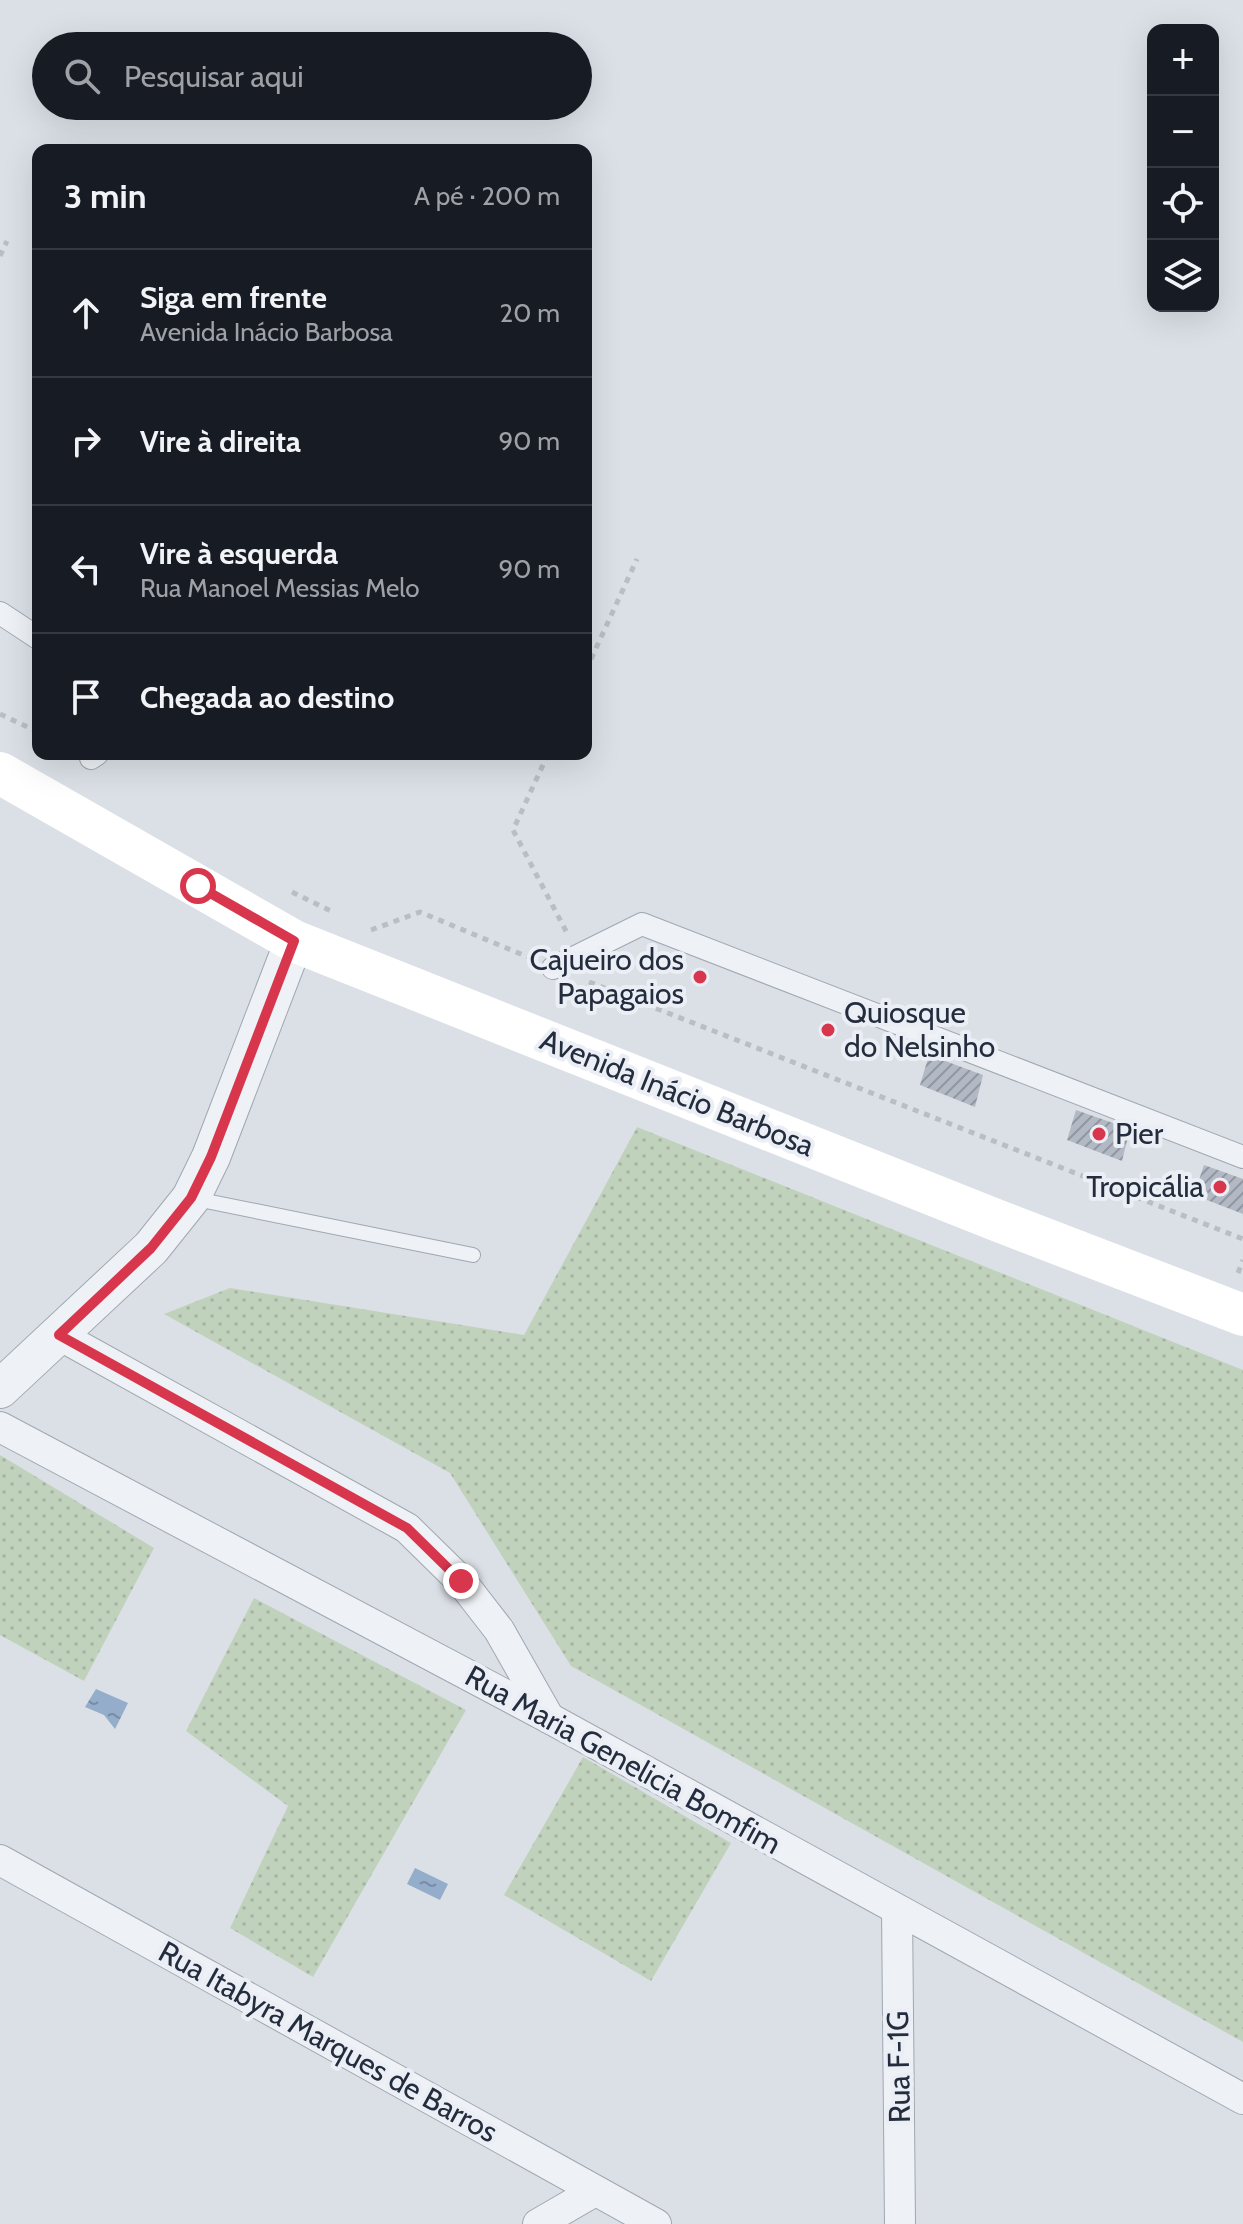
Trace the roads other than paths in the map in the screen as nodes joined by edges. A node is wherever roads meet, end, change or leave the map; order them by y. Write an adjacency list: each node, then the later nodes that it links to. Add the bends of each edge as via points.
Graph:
1 (0, 613): 2 (street)
2 (32, 634)
3 (0, 773): 4 (main road, Avenida Inácio Barbosa)
4 (294, 941): 7 (street, via 217,1144); 9 (main road, Avenida Inácio Barbosa)
5 (553, 968): 6 (street, via 642,924)
6 (1243, 1157)
7 (191, 1198): 8 (lane); 10 (street, via 151,1248)
8 (473, 1255)
9 (1243, 1315)
10 (59, 1335): 11 (street); 13 (street, via 407,1528 461,1581 499,1630)
11 (0, 1389)
12 (0, 1427): 13 (street, Rua Maria Genelicia Bomfim)
13 (549, 1718): 15 (street, Rua Maria Genelicia Bomfim)
14 (0, 1860): 17 (street, Rua Itabyra Marques de Barros)
15 (897, 1910): 16 (street, Rua Maria Genelicia Bomfim); 20 (street, Rua F-1G)
16 (1243, 2099)
17 (595, 2191): 18 (street); 19 (street, Rua Itabyra Marques de Barros)
18 (538, 2224)
19 (656, 2224)
20 (900, 2224)

